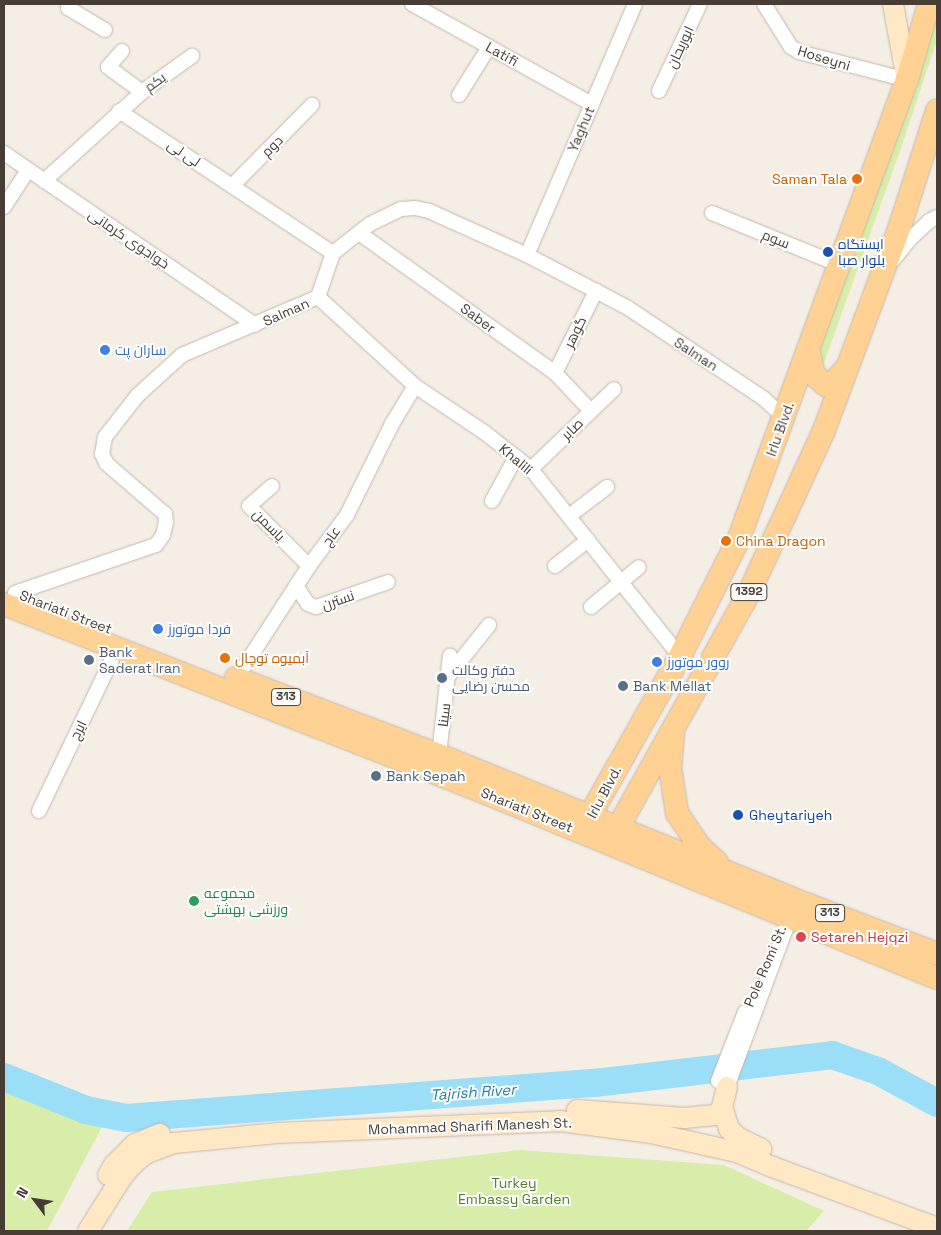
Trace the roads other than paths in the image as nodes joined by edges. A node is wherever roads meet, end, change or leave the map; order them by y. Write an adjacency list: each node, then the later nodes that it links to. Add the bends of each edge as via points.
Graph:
1 (68, 4): 8 (street, via 68,8)
2 (412, 4): 9 (street, Latifi)
3 (636, 4): 16 (street, Yaghut)
4 (700, 4): 13 (street, ابوریحان)
5 (764, 4): 12 (street, Hoseyni, via 791,47 799,52)
6 (893, 4): 12 (street)
7 (929, 4): 12 (main road, Irlu Blvd. / 1392)
8 (105, 30)
9 (489, 46): 15 (street); 16 (street, Latifi)
10 (122, 51): 14 (street, via 108,67)
11 (192, 56): 14 (street, یکم)
12 (907, 80): 31 (main road, Irlu Blvd. / 1392)
13 (659, 91)
14 (142, 92): 18 (street, یکم)
15 (459, 95)
16 (592, 104): 30 (street, Yaghut)
17 (312, 105): 24 (street, دوم)
18 (120, 111): 23 (street); 24 (street, لی لی)
19 (937, 111): 20 (main road, Irlu Blvd. / 1392)
20 (933, 148): 32 (main road, Irlu Blvd. / 1392)
21 (4, 153): 22 (street, خواجوی کرمانی)
22 (28, 170): 23 (street, خواجوی کرمانی); 25 (street)
23 (44, 181): 35 (street, خواجوی کرمانی)
24 (232, 186): 29 (street, لی لی)
25 (4, 207)
26 (712, 213): 31 (street, سوم)
27 (937, 218): 32 (street, via 910,239)
28 (359, 232): 29 (street, Salman); 30 (street, Salman, via 389,213 415,208 430,211); 38 (street, Saber)
29 (333, 253): 34 (street, Salman)
30 (527, 255): 33 (street, Salman)
31 (840, 265): 36 (main road, Irlu Blvd. / 1392)
32 (884, 270): 37 (main road, Irlu Blvd. / 1392)
33 (596, 291): 38 (street, گوهر); 42 (street, Salman, via 628,308 763,398)
34 (318, 297): 35 (street, Salman); 39 (street, Khalili)
35 (255, 326): 56 (street, Salman, via 182,355 138,396 105,437 102,454 107,464 165,514 163,535 156,545)
36 (808, 349): 37 (main road, via 814,375 826,385 834,382); 42 (main road, Irlu Blvd. / 1392)
37 (850, 362): 64 (main road, Irlu Blvd. / 1392, via 823,433 749,593)
38 (555, 373): 41 (street, Saber)
39 (415, 386): 43 (street, Khalili); 50 (street, عاج, via 346,515)
40 (614, 389): 41 (street, صابر)
41 (591, 411): 44 (street, صابر)
42 (784, 417): 61 (main road, Irlu Blvd. / 1392, via 739,538)
43 (516, 457): 44 (street, Khalili); 47 (street)
44 (531, 469): 48 (street, Khalili)
45 (272, 486): 50 (street, یاسمن, via 249,506)
46 (607, 487): 48 (street)
47 (492, 501)
48 (569, 516): 49 (street, Khalili)
49 (588, 540): 51 (street); 53 (street, Khalili)
50 (309, 566): 55 (street, عاج)
51 (555, 566)
52 (639, 567): 53 (street)
53 (622, 581): 57 (street); 61 (street, Khalili)
54 (388, 582): 55 (street, نسترن, via 316,607 308,604)
55 (296, 586): 63 (street, عاج)
56 (7, 595): 59 (main road, Shariati Street / 313); 63 (main road, Shariati Street / 313)
57 (591, 607)
58 (490, 625): 62 (street)
59 (117, 649): 66 (street, ایرج); 67 (main road, Shariati Street / 313)
60 (450, 656): 62 (street, سینا)
61 (680, 656): 67 (main road, Irlu Blvd. / 1392)
62 (450, 675): 65 (street, سینا)
63 (236, 679): 65 (main road, Shariati Street / 313)
64 (674, 726): 68 (main road, Irlu Blvd. / 1392); 69 (main road, via 670,767 678,813 699,846)
65 (439, 755): 67 (main road, Shariati Street / 313)
66 (39, 811)
67 (587, 825): 68 (main road, Shariati Street / 313)
68 (613, 835): 69 (main road, Shariati Street / 313); 70 (main road, Shariati Street / 313)
69 (725, 870): 71 (main road, Shariati Street / 313)
70 (787, 915): 72 (main road, Shariati Street / 313); 73 (street, Pole Romi St.)
71 (937, 954)
72 (937, 978)
73 (722, 1084): 74 (street, Pole Romi St.)
74 (716, 1115): 75 (street, via 718,1134); 78 (street, Mohammad Sharifi Manesh St., via 685,1118 588,1110 279,1121 182,1129 150,1136 124,1153)
75 (738, 1145): 76 (street, Mohammad Sharifi Manesh St.); 77 (street, Mohammad Sharifi Manesh St., via 773,1167); 79 (street, Mohammad Sharifi Manesh St., via 560,1121 277,1133 174,1143 145,1154 132,1165)
76 (937, 1218)
77 (937, 1228)
78 (74, 1231)
79 (88, 1231)

